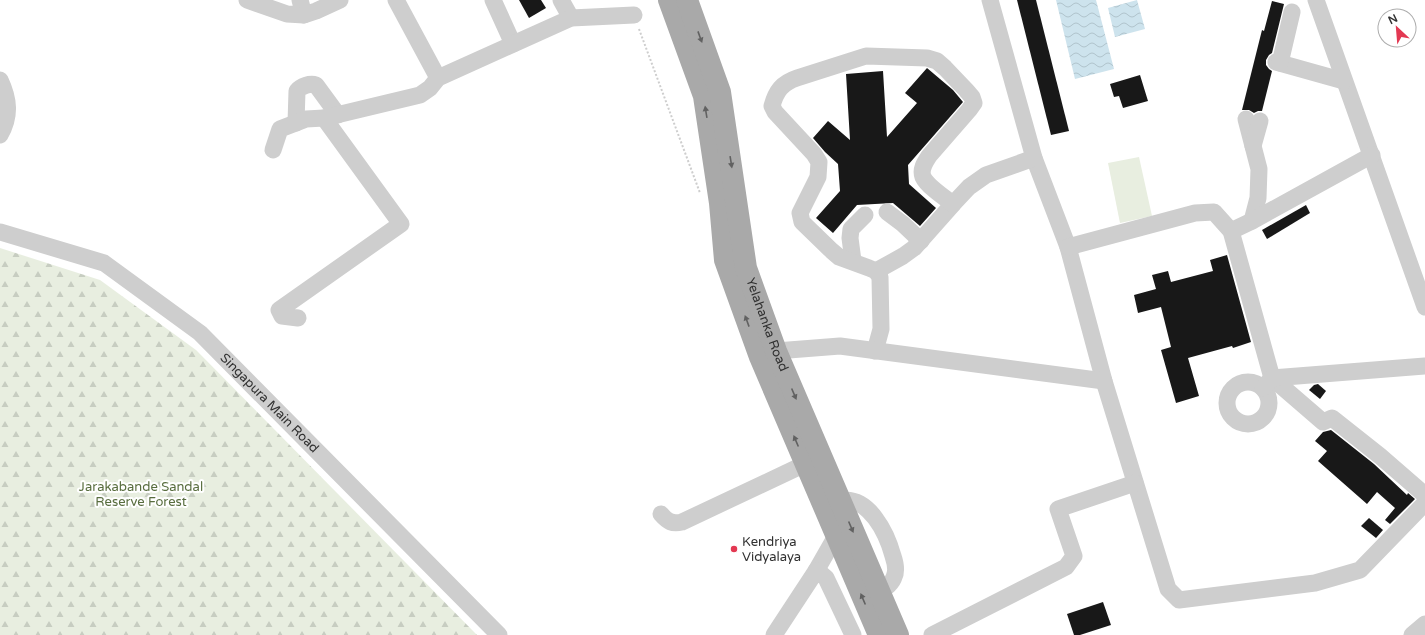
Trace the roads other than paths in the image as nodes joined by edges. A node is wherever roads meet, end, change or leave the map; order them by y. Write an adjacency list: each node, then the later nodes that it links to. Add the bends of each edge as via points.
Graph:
1 (247, 0): 10 (street, via 287,14)
2 (340, 0): 10 (street, via 316,11)
3 (396, 0): 15 (street)
4 (492, 0): 14 (street)
5 (561, 0): 13 (street)
6 (669, 0): 38 (main road, Yelahanka Road, one-way to 6, via 725,260 720,203 704,96)
7 (687, 0): 38 (main road, Yelahanka Road, one-way to 38, via 720,92 746,268)
8 (990, 0): 24 (street)
9 (1316, 0): 17 (street)
10 (302, 8)
11 (1292, 12): 17 (street, via 1278,63)
12 (634, 15): 13 (street)
13 (571, 18): 14 (street)
14 (513, 44): 15 (street)
15 (438, 78): 18 (street, via 420,95)
16 (0, 80): 21 (street, via 5,90 8,111)
17 (1344, 81): 23 (street)
18 (331, 117): 20 (street, via 306,119); 20 (street, via 316,85 312,84 297,91); 36 (street, via 401,224 279,310 282,316)
19 (1253, 120): 28 (street, via 1253,146 1259,169 1258,198)
20 (296, 123): 22 (street, via 280,129)
21 (2, 126)
22 (273, 150)
23 (1372, 155): 28 (street); 35 (street)
24 (1034, 158): 25 (street, via 986,175 969,187); 32 (street)
25 (953, 204): 31 (street); 33 (street, via 929,184 923,176 922,169 928,156 974,103 966,90 937,61 927,58 866,56 788,81 781,87 772,106 819,162 818,177 800,213 802,222 836,254)
26 (887, 212): 31 (street, via 896,217)
27 (865, 214): 33 (street, via 851,229)
28 (1252, 221): 29 (street)
29 (1231, 231): 32 (street, via 1214,212 1195,213); 41 (street)
30 (0, 232): 49 (street, Singapura Main Road, via 104,263 200,333)
31 (921, 241): 34 (street, via 903,256)
32 (1068, 247): 40 (street)
33 (853, 262): 34 (street)
34 (876, 271): 37 (street, via 880,277 882,329)
35 (1425, 307)
36 (298, 318)
37 (875, 351): 38 (street, via 840,346); 40 (street)
38 (768, 354): 42 (main road, Yelahanka Road, one-way to 38); 53 (main road, Yelahanka Road, one-way to 53, via 840,501)
39 (1425, 366): 41 (street)
40 (1104, 381): 43 (street)
41 (1267, 383): 44 (street, via 1323,422 1332,418)
42 (805, 464): 46 (street, via 682,522 674,524); 47 (main road, Yelahanka Road)
43 (1135, 483): 45 (street, via 1168,589 1180,600 1315,583 1360,570); 54 (street, via 1058,509 1074,556 1066,568)
44 (1425, 495)
45 (1425, 503)
46 (661, 514)
47 (836, 536): 48 (street); 52 (main road, Yelahanka Road, one-way to 47)
48 (816, 571): 50 (street); 51 (street, via 826,578)
49 (499, 635)
50 (774, 635)
51 (853, 635)
52 (879, 635)
53 (898, 635)
54 (932, 635)

